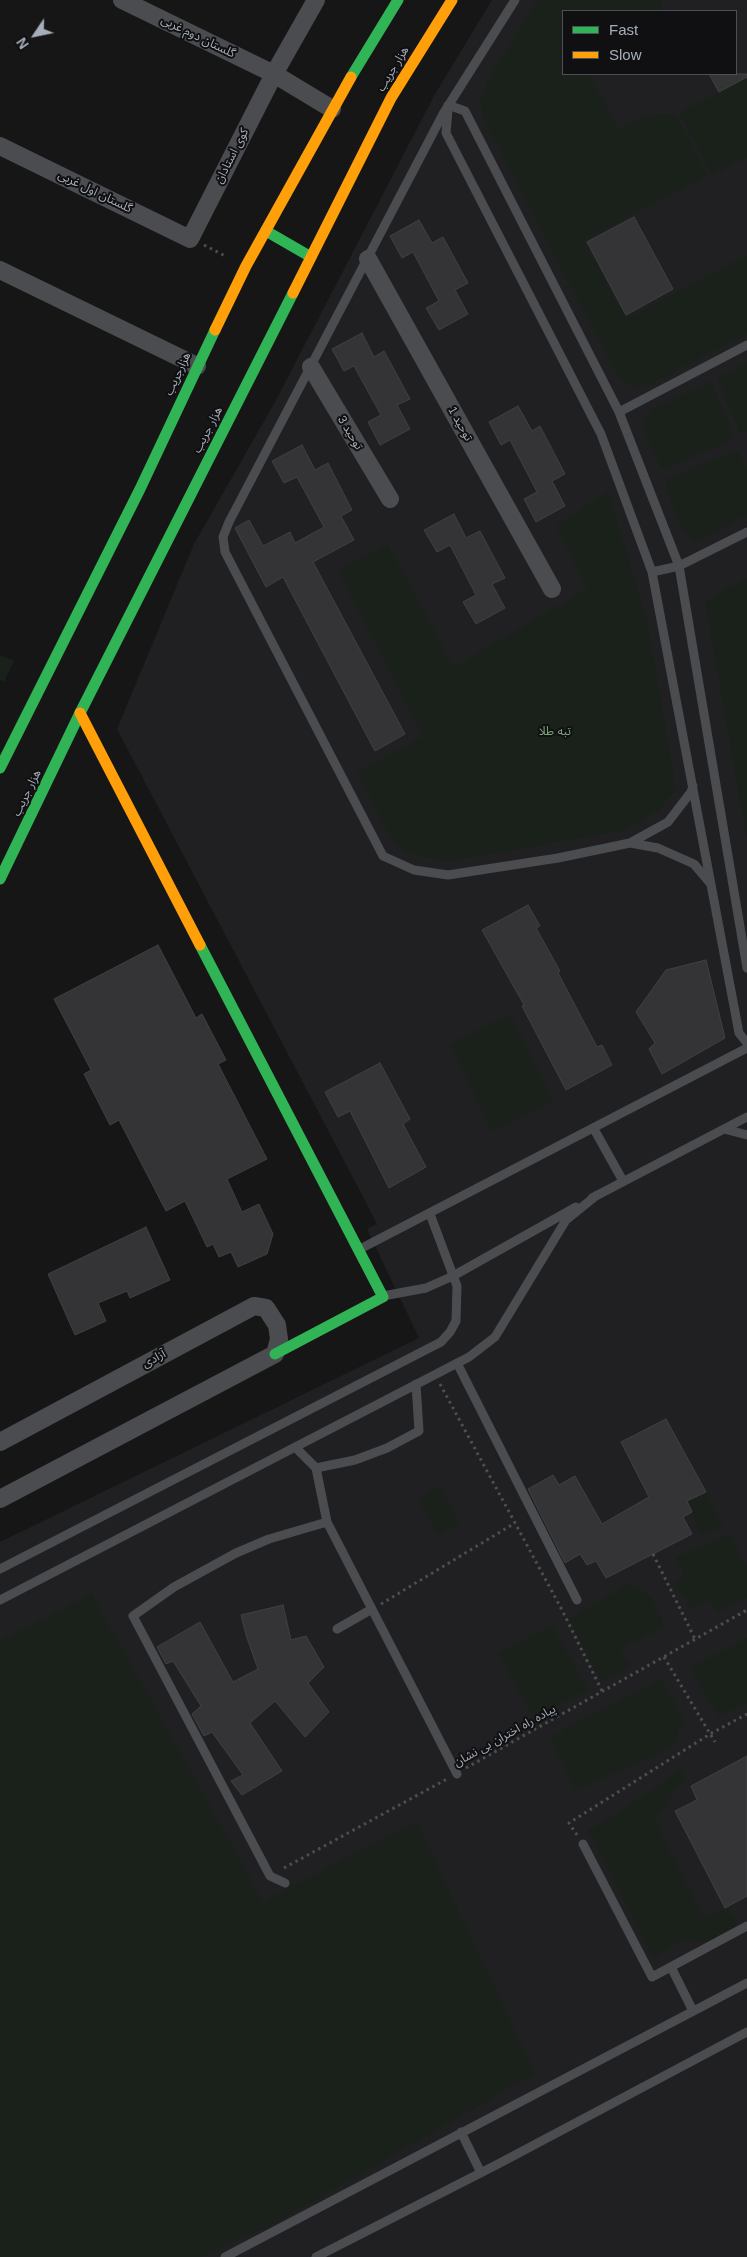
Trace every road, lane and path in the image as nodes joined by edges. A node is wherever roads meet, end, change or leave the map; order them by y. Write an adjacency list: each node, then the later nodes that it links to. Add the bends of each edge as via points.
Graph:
1 (122, 0): 6 (street, گلستان دوم غربی)
2 (316, 0): 6 (street, کوی استادان)
3 (398, 0): 8 (main road, هزارجریب)
4 (452, 0): 12 (main road, هزار جریب, via 391,98)
5 (515, 0): 7 (lane)
6 (274, 74): 8 (street); 11 (street, کوی استادان)
7 (448, 105): 13 (lane); 19 (lane, via 465,111); 23 (lane, via 446,133 601,434)
8 (332, 109): 10 (main road, هزارجریب)
9 (0, 146): 11 (street, گلستان اول غربی)
10 (266, 230): 12 (main road); 14 (main road, هزارجریب)
11 (190, 239): 14 (path)
12 (311, 257): 25 (main road, هزار جریب)
13 (368, 259): 18 (lane); 24 (street, توحید 1)
14 (246, 266): 17 (main road, هزارجریب)
15 (0, 270): 17 (street)
16 (747, 345): 19 (lane)
17 (197, 366): 26 (main road, هزارجریب, via 140,489)
18 (311, 368): 20 (street, توحید 3); 28 (lane, via 229,522 223,537 225,552 383,856 414,870 448,875)
19 (619, 412): 22 (lane)
20 (390, 499)
21 (747, 532): 22 (lane)
22 (679, 566): 23 (lane); 31 (lane)
23 (652, 572): 27 (lane)
24 (552, 589)
25 (80, 713): 29 (main road, هزار جریب); 41 (main road)
26 (0, 768)
27 (693, 786): 28 (lane, via 668,822); 30 (lane)
28 (630, 843): 30 (lane, via 658,848 694,864)
29 (0, 879)
30 (711, 885): 32 (lane, via 739,1033)
31 (747, 968)
32 (747, 1043)
33 (747, 1048): 35 (lane)
34 (747, 1117): 36 (lane)
35 (594, 1129): 38 (lane); 40 (lane)
36 (724, 1129): 37 (lane); 38 (lane)
37 (747, 1135)
38 (623, 1181): 39 (lane)
39 (597, 1195): 42 (lane); 45 (lane, via 566,1220 495,1337)
40 (430, 1214): 41 (lane); 42 (lane)
41 (360, 1249): 43 (main road)
42 (453, 1276): 43 (lane, via 426,1288); 55 (lane, via 457,1286 456,1321 442,1342)
43 (383, 1296): 44 (main road)
44 (275, 1354): 48 (street, آزادی, via 279,1339 277,1325 266,1308 254,1306); 51 (street)
45 (457, 1364): 46 (lane); 57 (lane)
46 (435, 1375): 47 (lane); 53 (path)
47 (416, 1384): 49 (lane); 50 (lane, via 419,1431 356,1460)
48 (0, 1442)
49 (295, 1447): 50 (lane); 56 (lane)
50 (316, 1468): 52 (lane)
51 (0, 1499)
52 (327, 1522): 58 (lane); 69 (lane, via 236,1553 174,1587 133,1616)
53 (515, 1523): 58 (path); 63 (path)
54 (653, 1554): 61 (path)
55 (0, 1568)
56 (0, 1600)
57 (577, 1600)
58 (372, 1609): 60 (lane); 67 (lane)
59 (747, 1610): 61 (path, پیاده راه اختران بی نشان)
60 (337, 1629)
61 (695, 1639): 62 (path, پیاده راه اختران بی نشان)
62 (664, 1657): 63 (path, پیاده راه اختران بی نشان); 65 (path)
63 (602, 1692): 67 (path, پیاده راه اختران بی نشان)
64 (747, 1714): 65 (path)
65 (710, 1734): 66 (path); 68 (path, via 569,1823)
66 (715, 1742)
67 (457, 1774): 69 (path, پیاده راه اختران بی نشان)
68 (583, 1844): 72 (lane, via 652,1977)
69 (270, 1876): 70 (lane)
70 (285, 1883)
71 (747, 1926): 72 (lane)
72 (671, 1967): 74 (lane)
73 (747, 1983): 74 (lane)
74 (693, 2011): 76 (lane)
75 (747, 2032): 77 (lane)
76 (461, 2132): 77 (lane); 78 (lane)
77 (481, 2173): 79 (lane)
78 (225, 2257)
79 (316, 2257)

